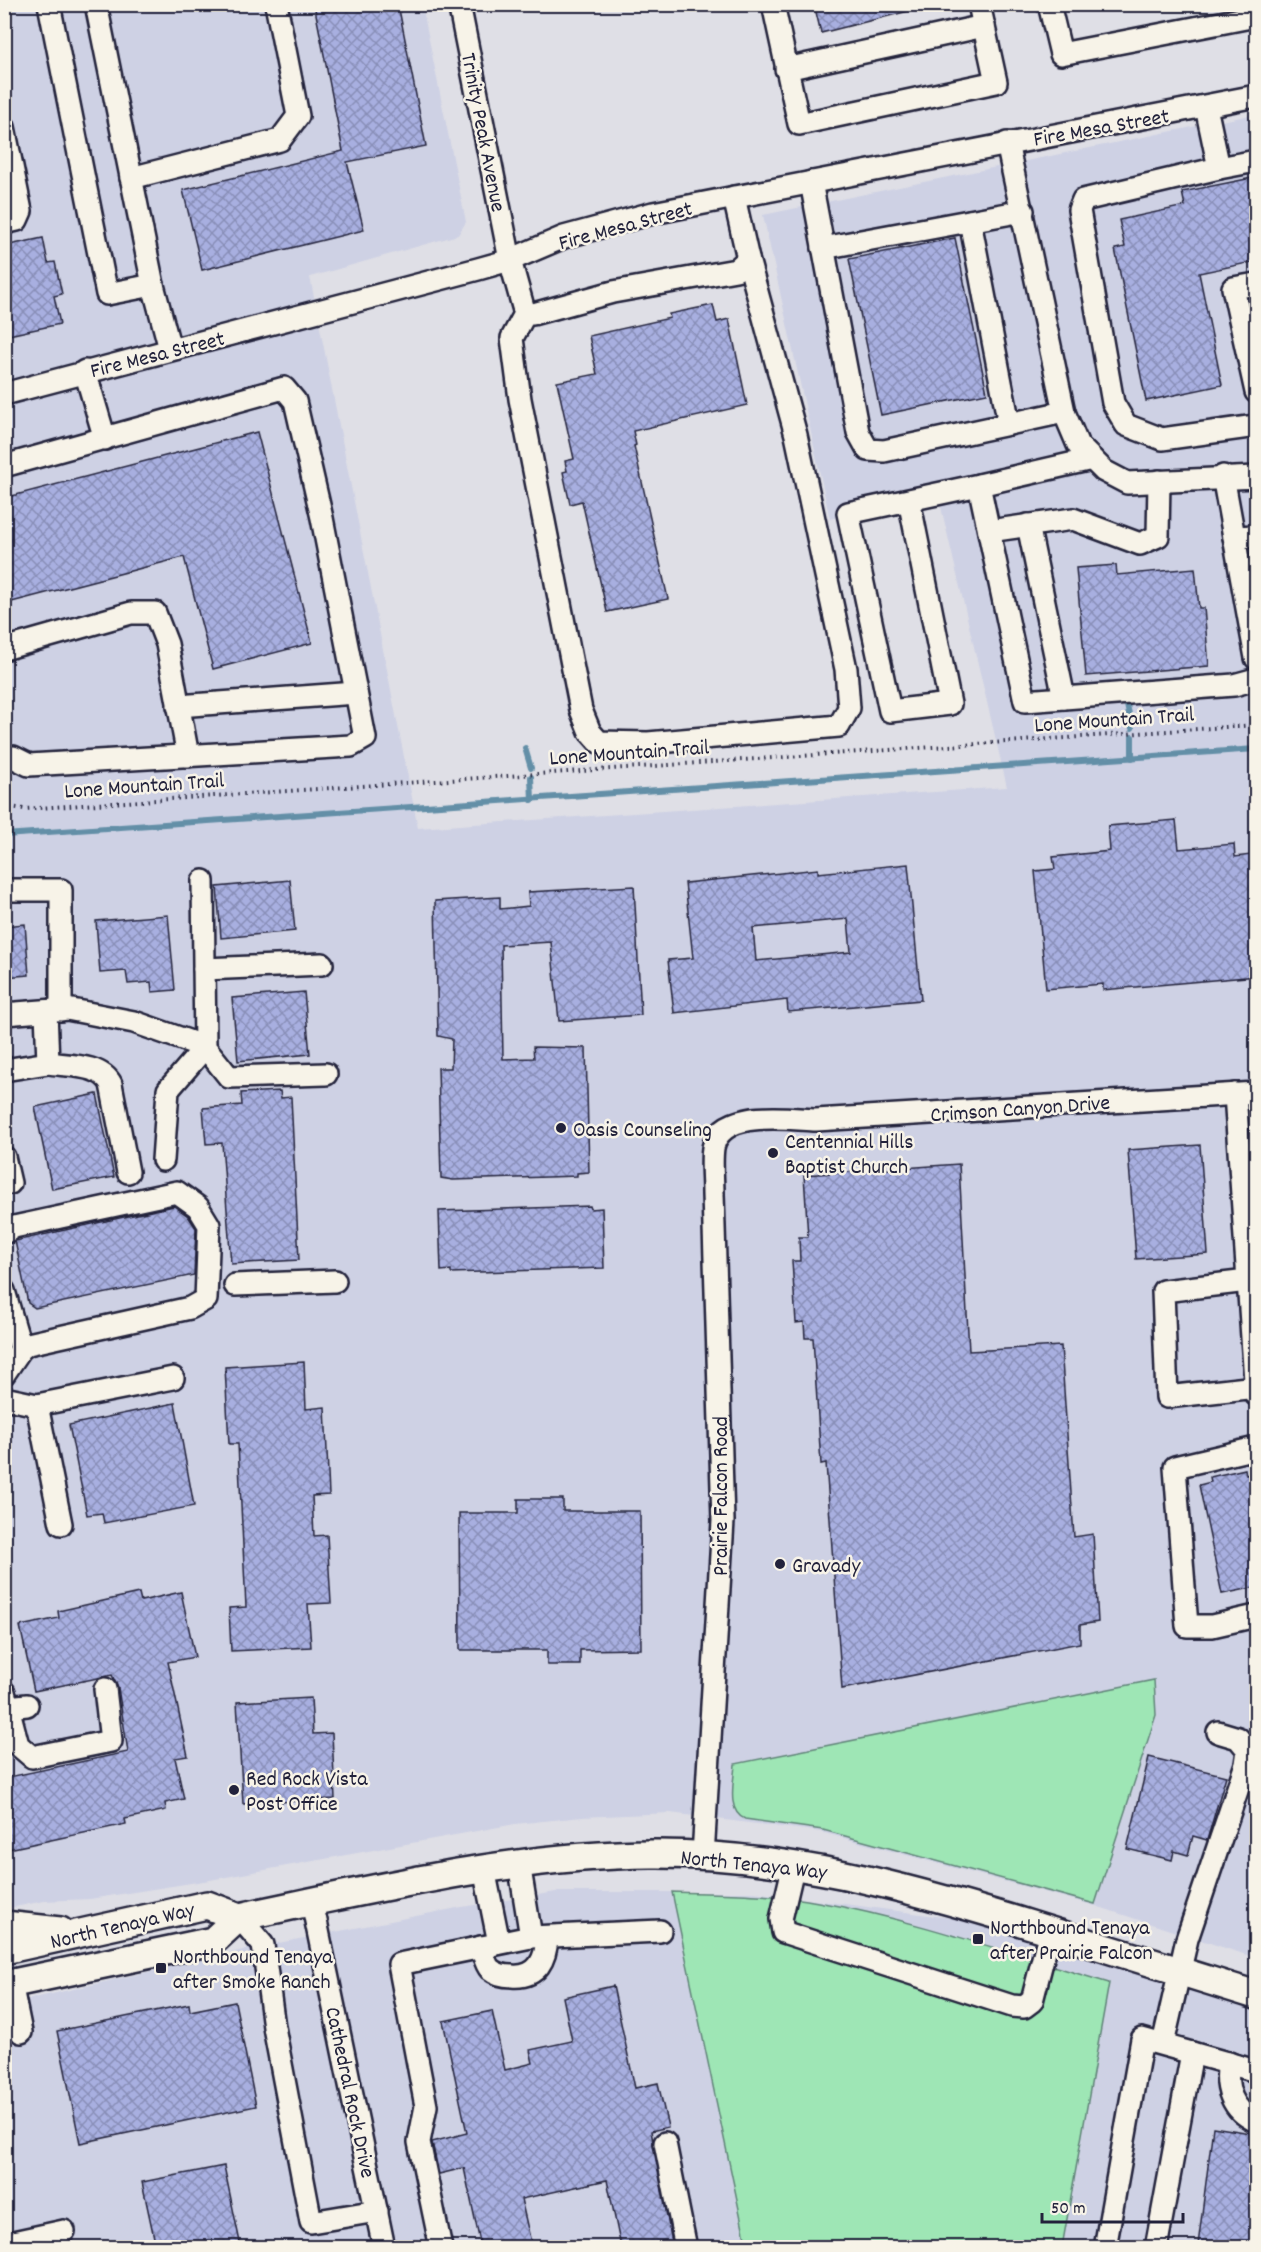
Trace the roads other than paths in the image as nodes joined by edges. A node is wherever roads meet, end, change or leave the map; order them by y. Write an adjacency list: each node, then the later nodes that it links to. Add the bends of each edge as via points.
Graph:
1 (49, 4): 27 (street, via 107,294)
2 (96, 4): 17 (street)
3 (276, 4): 17 (street, via 298,116 280,140)
4 (459, 4): 25 (street, Trinity Peak Avenue)
5 (773, 4): 10 (street)
6 (979, 4): 9 (street)
7 (1049, 4): 8 (street, via 1060,54)
8 (1257, 16)
9 (984, 26): 10 (street); 10 (street, via 996,82 799,124)
10 (786, 69)
11 (1257, 96): 12 (street, Fire Mesa Street)
12 (1206, 107): 14 (street, Fire Mesa Street); 16 (street)
13 (4, 127): 22 (street, via 21,211 17,220)
14 (1007, 143): 18 (street, Fire Mesa Street); 20 (street)
15 (1257, 161): 16 (street)
16 (1219, 168): 35 (street, via 1083,200 1079,210 1113,403 1126,424 1162,439)
17 (131, 178): 27 (street)
18 (811, 182): 19 (street, Fire Mesa Street); 23 (street)
19 (734, 197): 24 (street); 25 (street, Fire Mesa Street, via 564,237)
20 (1023, 211): 21 (street); 33 (street)
21 (970, 221): 23 (street); 34 (street)
22 (4, 223)
23 (824, 248): 34 (street, via 858,432 868,450 884,451)
24 (748, 259): 28 (street, via 736,270 613,292); 28 (street, via 796,435 846,669 849,708 839,726 648,743 599,742 594,738 581,710 520,399 512,338)
25 (510, 260): 28 (street, Trinity Peak Avenue); 29 (street, Fire Mesa Street)
26 (1257, 284): 31 (street, via 1233,288)
27 (153, 285): 29 (street)
28 (525, 314)
29 (170, 350): 30 (street, Fire Mesa Street)
30 (85, 371): 32 (street, Fire Mesa Street); 36 (street)
31 (1257, 392)
32 (4, 394)
33 (1064, 412): 34 (street); 37 (street, via 1078,445)
34 (1009, 424)
35 (1257, 426)
36 (105, 439): 38 (street); 51 (street, via 284,388 295,401)
37 (1092, 459): 41 (street, via 1104,471 1127,483); 42 (street)
38 (4, 466)
39 (1223, 476): 40 (street); 41 (street); 47 (street)
40 (1257, 477)
41 (1159, 481): 44 (street, via 1158,536 1140,544 1073,519)
42 (979, 485): 43 (street); 45 (street)
43 (909, 500): 43 (street, via 848,513 890,711 950,704)
44 (1028, 525): 45 (street); 52 (street)
45 (989, 531): 52 (street, via 1025,701)
46 (1257, 536): 47 (street)
47 (1234, 537): 49 (street)
48 (4, 649): 53 (street, via 131,613 155,613 167,644)
49 (1257, 658)
50 (1257, 679): 52 (street, via 1234,686)
51 (356, 693): 53 (street); 54 (street, via 365,738 351,746)
52 (1064, 698)
53 (178, 706): 54 (street)
54 (188, 756): 55 (street, via 29,765)
55 (4, 757)
56 (203, 881): 59 (street)
57 (4, 890): 60 (street, via 61,890)
58 (322, 964): 59 (street)
59 (204, 969): 62 (street)
60 (53, 1010): 61 (street); 62 (street, via 134,1022); 63 (street)
61 (4, 1014)
62 (205, 1047): 65 (street, via 229,1077); 70 (street, via 168,1090)
63 (48, 1063): 64 (street); 71 (street, via 107,1076)
64 (4, 1070)
65 (326, 1074)
66 (1257, 1092): 67 (street, Crimson Canyon Drive)
67 (1235, 1094): 68 (street, Crimson Canyon Drive, via 816,1120 762,1118 739,1121 724,1128); 74 (street)
68 (718, 1136): 91 (street, Prairie Falcon Road, via 713,1147 713,1194 723,1521)
69 (4, 1156): 72 (street)
70 (163, 1160)
71 (128, 1172)
72 (10, 1183)
73 (4, 1233): 78 (street, via 14,1227 177,1192 198,1207 209,1225 206,1299 190,1308 28,1344)
74 (1253, 1280): 81 (street); 81 (street, via 1163,1291 1167,1397)
75 (335, 1281): 76 (street)
76 (235, 1285)
77 (4, 1291): 78 (street)
78 (21, 1349): 79 (street)
79 (4, 1374)
80 (173, 1378): 84 (street)
81 (1256, 1387): 82 (street)
82 (1257, 1395)
83 (4, 1398): 84 (street)
84 (37, 1405): 86 (street)
85 (1257, 1448): 87 (street, via 1175,1467 1187,1626 1212,1626)
86 (61, 1524)
87 (1257, 1616)
88 (105, 1689): 89 (street, via 111,1741 32,1757 18,1744)
89 (13, 1701)
90 (1218, 1732): 104 (street, via 1238,1738 1248,1750 1246,1764)
91 (703, 1856): 92 (main road, North Tenaya Way, via 601,1856); 93 (main road, North Tenaya Way)
92 (519, 1863): 94 (main road, North Tenaya Way); 101 (street)
93 (794, 1864): 99 (main road, North Tenaya Way, via 918,1890); 99 (street, via 781,1919 783,1932 1012,2006 1024,2007 1032,2001)
94 (484, 1869): 95 (main road, North Tenaya Way); 102 (street)
95 (312, 1902): 96 (main road, North Tenaya Way); 114 (street, Cathedral Rock Drive)
96 (239, 1917): 100 (main road, North Tenaya Way, via 207,1905); 105 (main road, North Tenaya Way, via 213,1941); 114 (street, via 263,1945 274,2027 311,2222)
97 (4, 1925): 100 (main road)
98 (660, 1930): 101 (street)
99 (1050, 1931): 104 (main road, North Tenaya Way)
100 (82, 1933): 103 (main road, North Tenaya Way)
101 (539, 1937): 102 (street); 102 (street, via 542,1962 536,1970 521,1977 499,1974 489,1968)
102 (490, 1945): 118 (street, via 399,1964 426,2106 419,2142)
103 (4, 1950)
104 (1178, 1971): 106 (main road, North Tenaya Way); 108 (street)
105 (8, 1984): 107 (street)
106 (1257, 1995)
107 (21, 2032)
108 (1163, 2044): 109 (street); 120 (street, via 1142,2039)
109 (1192, 2053): 110 (street); 121 (street)
110 (1229, 2063): 111 (street); 112 (street, via 1228,2091 1238,2108)
111 (1257, 2071)
112 (1257, 2121)
113 (665, 2143): 119 (street)
114 (377, 2211): 117 (street, Cathedral Rock Drive)
115 (64, 2231): 116 (street)
116 (4, 2244)
117 (384, 2247)
118 (441, 2247)
119 (686, 2247)
120 (1106, 2247)
121 (1156, 2247)

